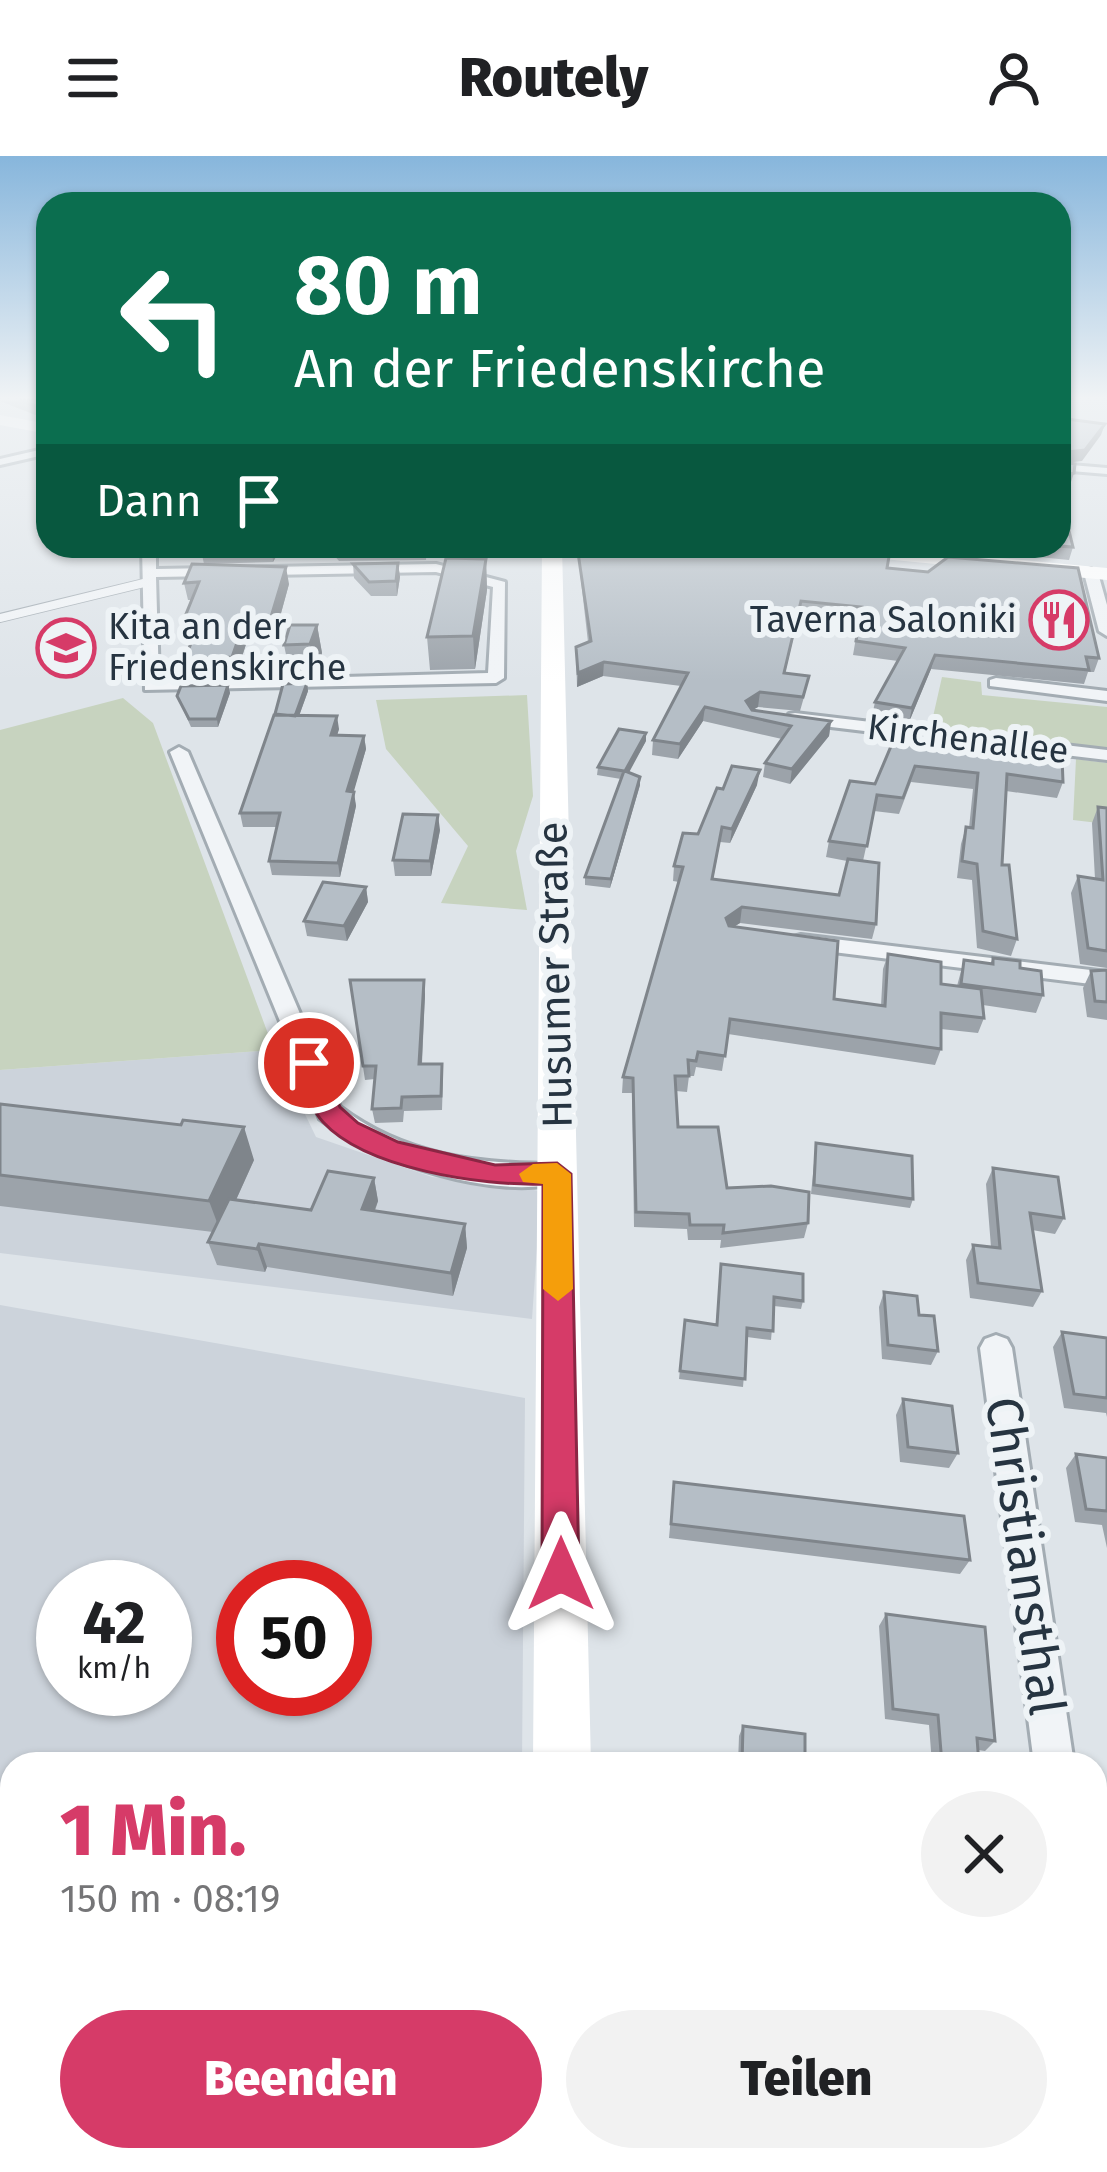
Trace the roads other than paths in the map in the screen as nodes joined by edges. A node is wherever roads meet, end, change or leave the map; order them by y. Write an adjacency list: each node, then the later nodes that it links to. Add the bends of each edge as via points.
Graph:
1 (149, 558): 5 (street)
2 (552, 558): 15 (main road, Husumer Straße)
3 (938, 558): 4 (main road)
4 (1099, 573): 7 (street)
5 (148, 578): 5 (street, via 436,568 500,585 496,678 152,687); 6 (lane)
6 (0, 618)
7 (1107, 631)
8 (996, 683): 9 (street, Kirchenallee)
9 (1107, 696)
10 (773, 717): 12 (street, Kirchenallee)
11 (179, 752): 15 (street, via 329,1112 392,1150 456,1169)
12 (1107, 755)
13 (780, 940): 14 (street)
14 (1107, 980)
15 (557, 1174): 17 (main road, Husumer Straße)
16 (996, 1348): 18 (street, Christiansthal)
17 (562, 1752)
18 (1052, 1752)

